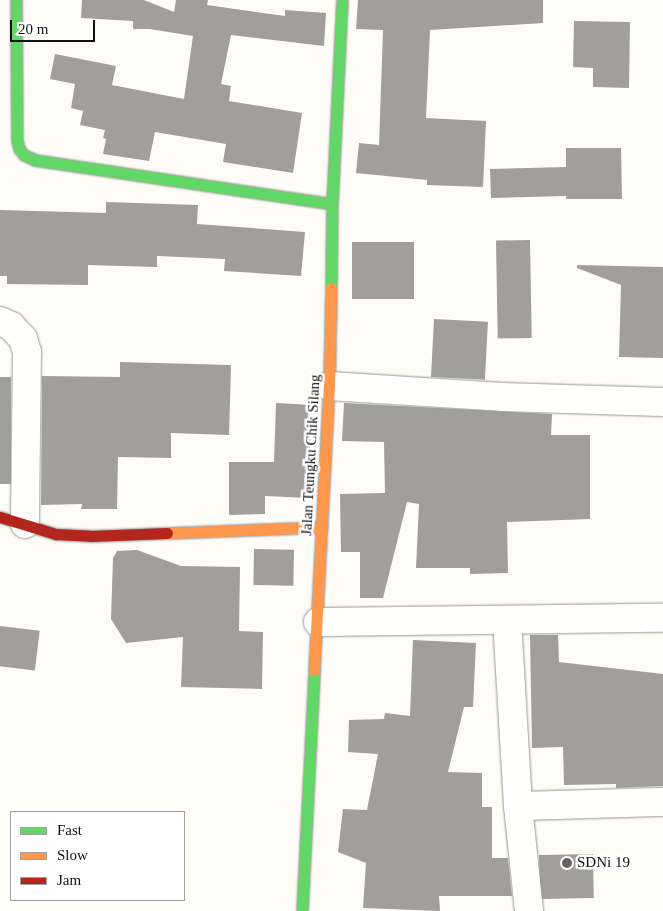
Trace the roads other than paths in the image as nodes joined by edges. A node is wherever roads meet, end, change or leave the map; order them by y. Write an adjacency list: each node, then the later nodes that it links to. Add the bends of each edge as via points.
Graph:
1 (16, 0): 3 (street, via 17,140 24,155 35,160)
2 (342, 0): 3 (street, Jalan Teungku Chik Silang)
3 (332, 204): 5 (street, Jalan Teungku Chik Silang)
4 (0, 321): 7 (street, via 17,332 27,352)
5 (329, 386): 6 (street, via 502,397); 8 (street, Jalan Teungku Chik Silang)
6 (663, 402)
7 (12, 520): 8 (street, via 56,534 90,536)
8 (322, 527): 11 (street, Jalan Teungku Chik Silang)
9 (663, 618): 10 (street)
10 (507, 620): 11 (street); 13 (street)
11 (318, 622): 14 (street, Jalan Teungku Chik Silang)
12 (663, 802): 13 (street)
13 (518, 806): 15 (street)
14 (302, 911)
15 (530, 911)

